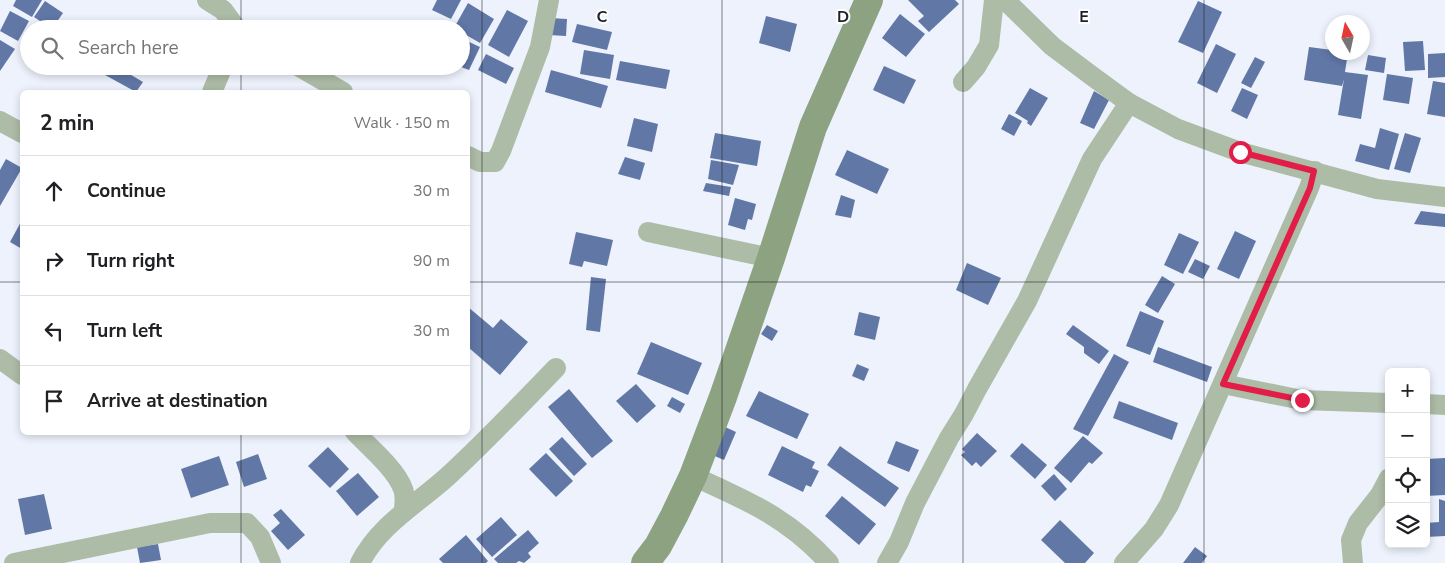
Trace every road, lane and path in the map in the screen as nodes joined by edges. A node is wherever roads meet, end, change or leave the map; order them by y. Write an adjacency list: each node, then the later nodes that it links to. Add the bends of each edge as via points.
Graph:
1 (206, 0): 6 (street, via 223,10)
2 (549, 0): 15 (street, via 540,47 495,162 480,162)
3 (869, 0): 19 (street, via 812,127)
4 (994, 0): 9 (street, via 989,45)
5 (1005, 0): 12 (street, via 1052,46)
6 (230, 20)
7 (219, 75): 10 (street)
8 (314, 75): 11 (street)
9 (963, 82)
10 (213, 90)
11 (340, 90)
12 (1130, 103): 16 (street, via 1187,132 1240,152); 37 (street, via 1092,159 1027,301 949,438)
13 (0, 121): 14 (street)
14 (20, 133)
15 (470, 157)
16 (1314, 171): 17 (street, via 1377,189); 23 (street, via 1310,188)
17 (1445, 197)
18 (648, 232): 19 (street)
19 (771, 258): 28 (street)
20 (0, 359): 22 (street)
21 (556, 368): 30 (street, via 485,441)
22 (20, 374)
23 (1223, 384): 24 (street, via 1302,400); 38 (street, via 1169,505 1154,529)
24 (1385, 403)
25 (1430, 404): 26 (street)
26 (1445, 405)
27 (358, 435): 30 (street, via 400,481 404,492)
28 (693, 476): 35 (street, via 658,546); 36 (street, via 783,521 813,544)
29 (1385, 486): 39 (street, via 1358,523 1351,540)
30 (404, 512): 34 (street, via 382,532)
31 (60, 559): 32 (street); 33 (street, via 210,523 235,522 247,523 260,537)
32 (14, 563)
33 (271, 563)
34 (360, 563)
35 (645, 563)
36 (829, 563)
37 (887, 563)
38 (1124, 563)
39 (1353, 563)

